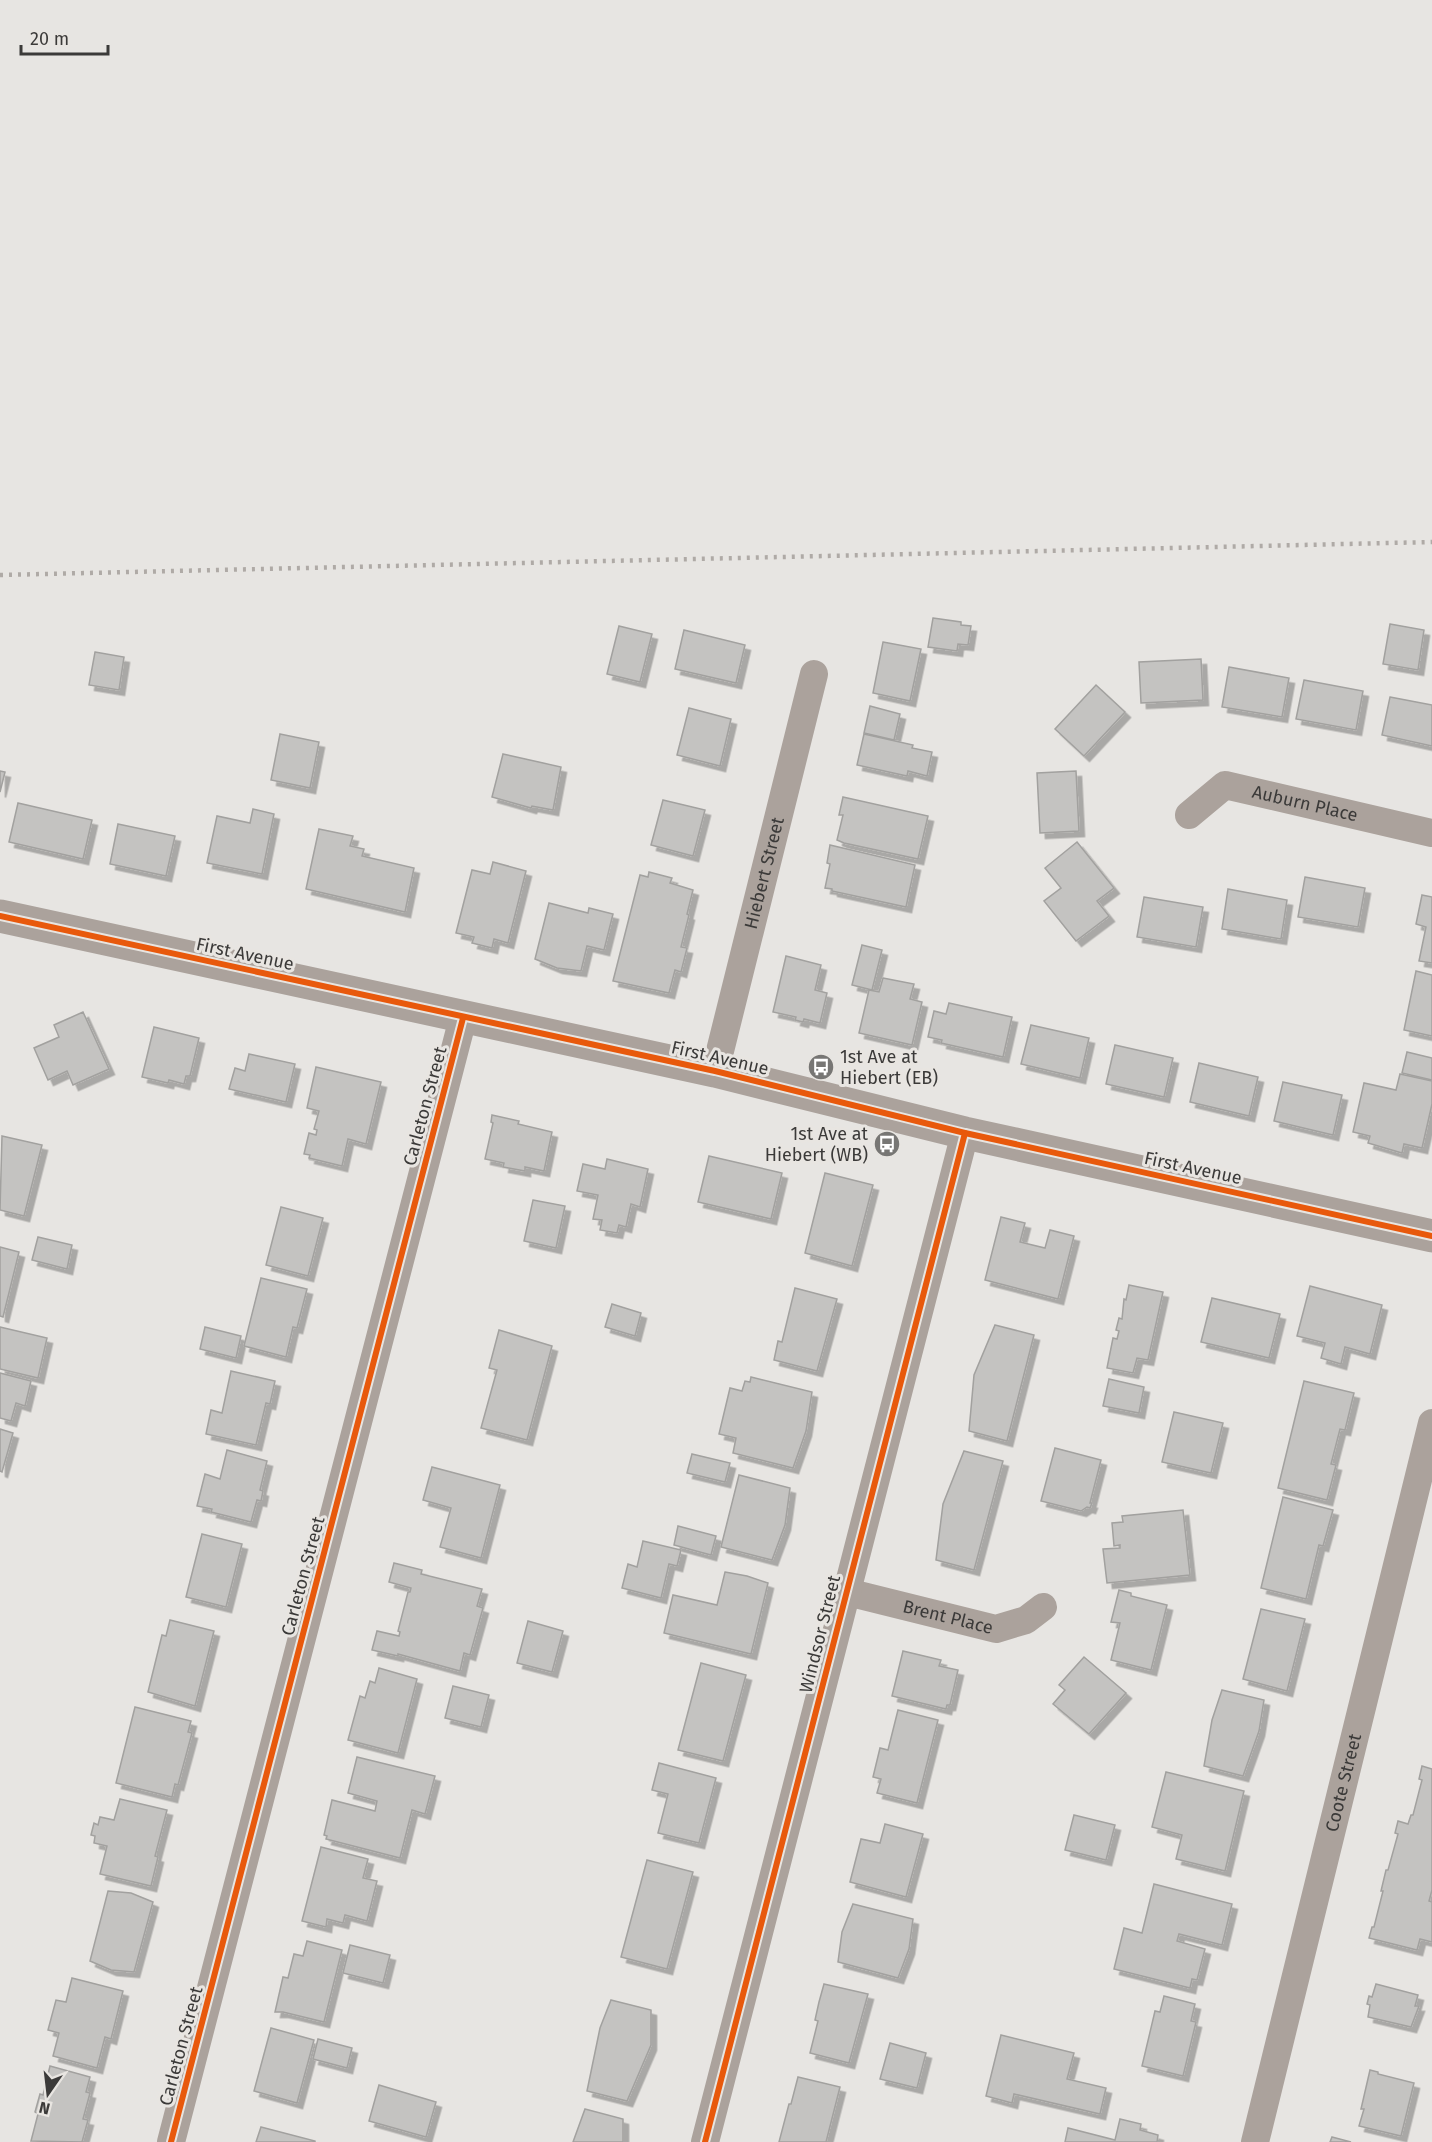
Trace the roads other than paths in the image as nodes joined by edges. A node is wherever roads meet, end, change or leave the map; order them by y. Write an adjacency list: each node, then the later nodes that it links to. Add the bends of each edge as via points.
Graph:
1 (814, 674): 6 (street, Hiebert Street)
2 (1189, 815): 3 (street, Auburn Place, via 1225,785)
3 (1432, 833)
4 (0, 916): 5 (street, First Avenue)
5 (463, 1018): 6 (street, First Avenue); 12 (street, Carleton Street)
6 (715, 1071): 7 (street, First Avenue)
7 (965, 1133): 8 (street, First Avenue); 10 (street, Windsor Street)
8 (1432, 1236)
9 (1432, 1423): 14 (street, Coote Street)
10 (846, 1592): 11 (street, Brent Place, via 996,1629 1026,1620); 13 (street, Windsor Street)
11 (1043, 1607)
12 (171, 2142)
13 (705, 2142)
14 (1255, 2142)

